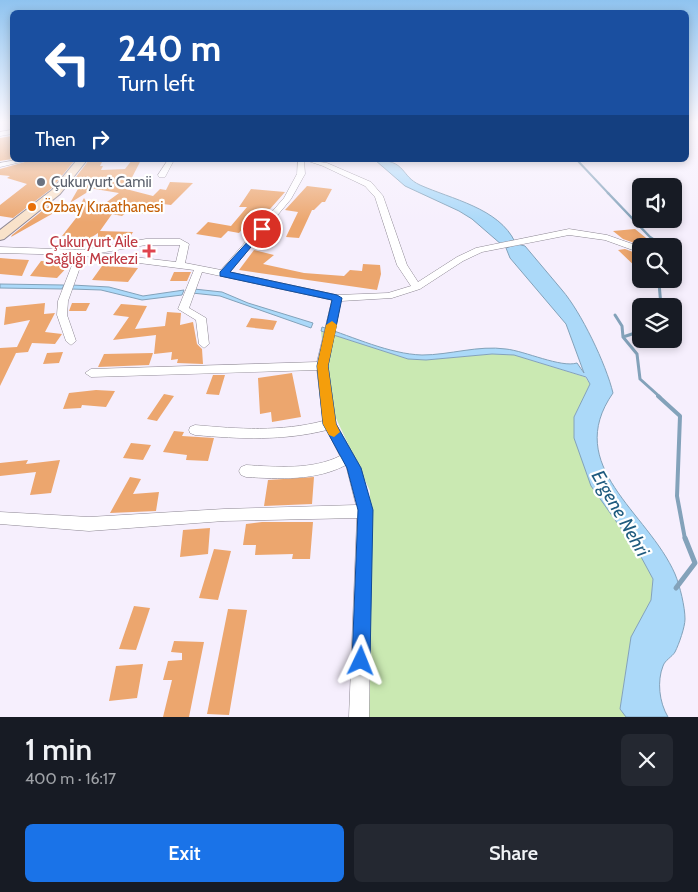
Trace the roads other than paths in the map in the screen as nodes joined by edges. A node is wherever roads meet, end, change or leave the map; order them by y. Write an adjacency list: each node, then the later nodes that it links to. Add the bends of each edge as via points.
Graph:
1 (16, 162): 6 (street)
2 (80, 162): 8 (main road, via 56,192)
3 (171, 162): 7 (street)
4 (300, 162): 14 (street, via 300,174 287,199)
5 (316, 162): 15 (street, via 368,184 379,196 402,265)
6 (0, 165)
7 (162, 175)
8 (0, 236)
9 (632, 247): 15 (street, via 607,238 569,232 479,250)
10 (0, 250): 11 (street)
11 (81, 253): 12 (street); 12 (street, via 146,242 180,242 185,244); 17 (street, via 63,301 62,314)
12 (180, 266): 13 (street)
13 (199, 268): 14 (street); 18 (street, via 183,308 200,318)
14 (223, 274): 16 (street)
15 (417, 286): 16 (street, via 389,296)
16 (337, 298): 19 (street)
17 (71, 341)
18 (204, 344)
19 (322, 366): 20 (street); 21 (street)
20 (91, 373)
21 (330, 424): 22 (street, via 310,430 246,436); 23 (street)
22 (195, 430)
23 (348, 458): 24 (street, via 328,468 280,473); 25 (street, via 354,468)
24 (246, 471)
25 (365, 510): 26 (street, via 89,524); 27 (street)
26 (0, 518)
27 (359, 717)

